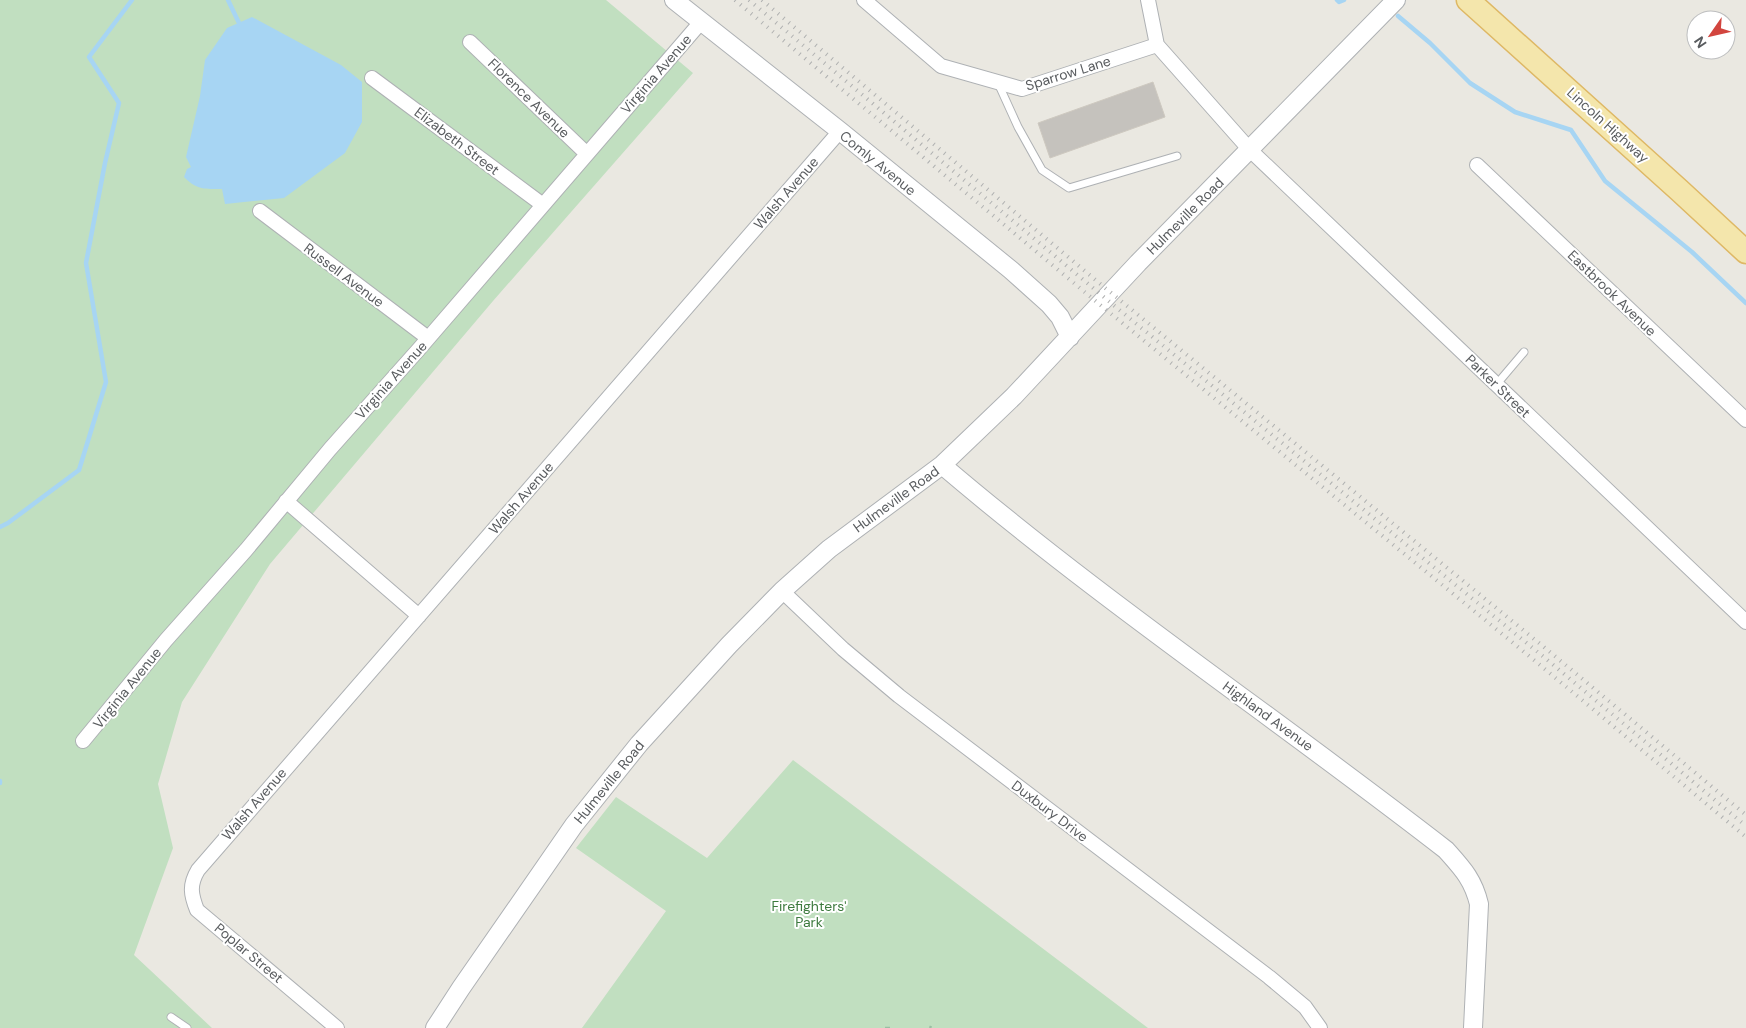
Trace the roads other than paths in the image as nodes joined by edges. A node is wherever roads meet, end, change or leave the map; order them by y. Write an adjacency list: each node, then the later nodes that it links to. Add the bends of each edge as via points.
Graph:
1 (674, 0): 6 (street, Comly Avenue)
2 (864, 0): 10 (street, Sparrow Lane, via 941,66)
3 (1148, 0): 8 (street)
4 (1396, 0): 12 (street, Hulmeville Road)
5 (1468, 0): 18 (main road, Lincoln Highway)
6 (701, 22): 11 (street, Comly Avenue); 13 (street, Virginia Avenue)
7 (470, 42): 13 (street, Florence Avenue)
8 (1157, 45): 10 (street, Sparrow Lane, via 1022,89); 12 (street)
9 (372, 78): 16 (street, Elizabeth Street)
10 (998, 82): 14 (lane, via 1042,170 1069,188)
11 (840, 131): 19 (street, Comly Avenue, via 1049,304); 27 (street, Walsh Avenue)
12 (1250, 150): 19 (street, Hulmeville Road); 22 (street, Parker Street)
13 (587, 154): 16 (street, Virginia Avenue)
14 (1177, 156)
15 (1477, 165): 23 (street, Eastbrook Avenue)
16 (543, 205): 20 (street, Virginia Avenue)
17 (260, 211): 20 (street, Russell Avenue)
18 (1746, 252)
19 (1070, 337): 24 (street, Hulmeville Road)
20 (428, 338): 25 (street, Virginia Avenue)
21 (1524, 352): 22 (lane)
22 (1496, 385): 28 (street, Parker Street)
23 (1746, 420)
24 (942, 465): 26 (street, Hulmeville Road, via 829,548); 36 (street, Highland Avenue, via 1075,572 1446,850 1468,875 1476,889 1479,904)
25 (286, 501): 27 (street); 29 (street, Virginia Avenue)
26 (782, 591): 34 (street, Hulmeville Road, via 639,744 574,825); 35 (street, Duxbury Drive, via 899,696 1276,983 1305,1007)
27 (419, 616): 30 (street, Walsh Avenue)
28 (1746, 622)
29 (84, 741)
30 (201, 865): 33 (street, Poplar Street, via 191,885 192,899 198,910)
31 (171, 1016): 32 (lane)
32 (187, 1028)
33 (337, 1028)
34 (436, 1028)
35 (1320, 1028)
36 (1473, 1028)

